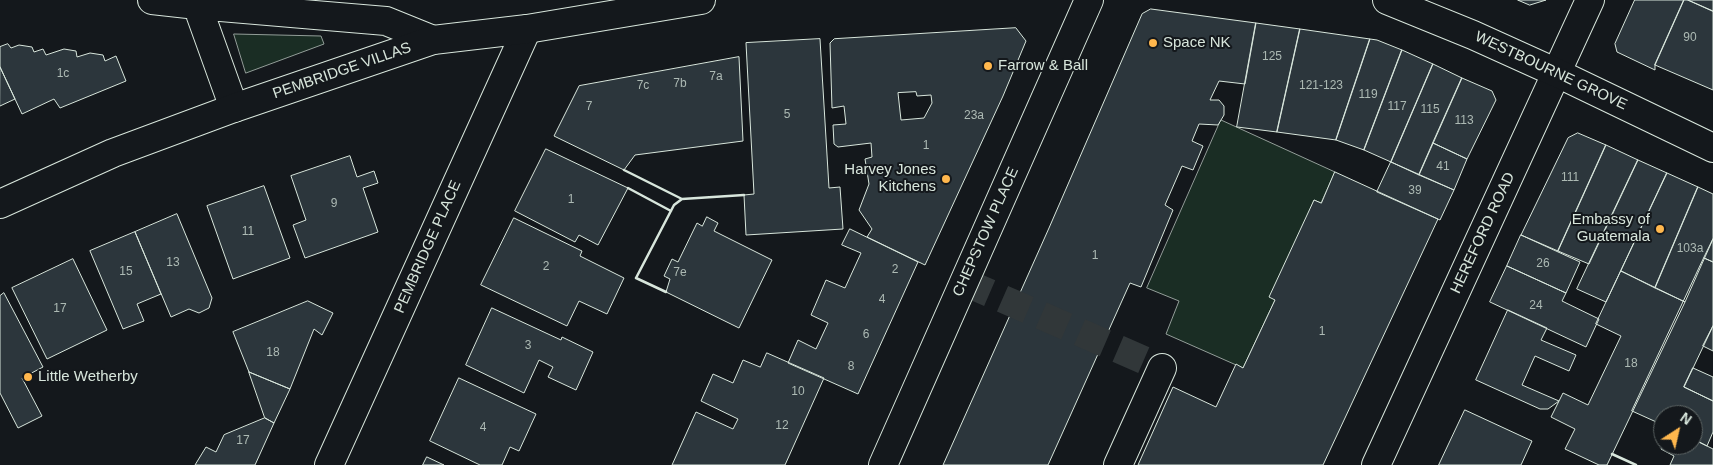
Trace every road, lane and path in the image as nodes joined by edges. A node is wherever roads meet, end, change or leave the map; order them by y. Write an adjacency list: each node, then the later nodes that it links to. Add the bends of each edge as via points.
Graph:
1 (152, 0): 6 (street)
2 (701, 0): 7 (street, PEMBRIDGE VILLAS)
3 (1089, 0): 15 (street, CHEPSTOW PLACE)
4 (1387, 0): 9 (street, WESTBOURNE GROVE)
5 (1590, 0): 9 (street, HEREFORD ROAD)
6 (197, 5): 8 (street, via 386,21); 10 (street)
7 (527, 29): 8 (street, PEMBRIDGE VILLAS); 14 (street, PEMBRIDGE PLACE)
8 (433, 40): 10 (street, PEMBRIDGE VILLAS)
9 (1557, 73): 11 (street, WESTBOURNE GROVE); 17 (street, HEREFORD ROAD)
10 (234, 108): 12 (street, PEMBRIDGE VILLAS, via 113,153)
11 (1713, 148)
12 (0, 204)
13 (1162, 368): 16 (street)
14 (329, 465)
15 (883, 465)
16 (1118, 465)
17 (1376, 465)

